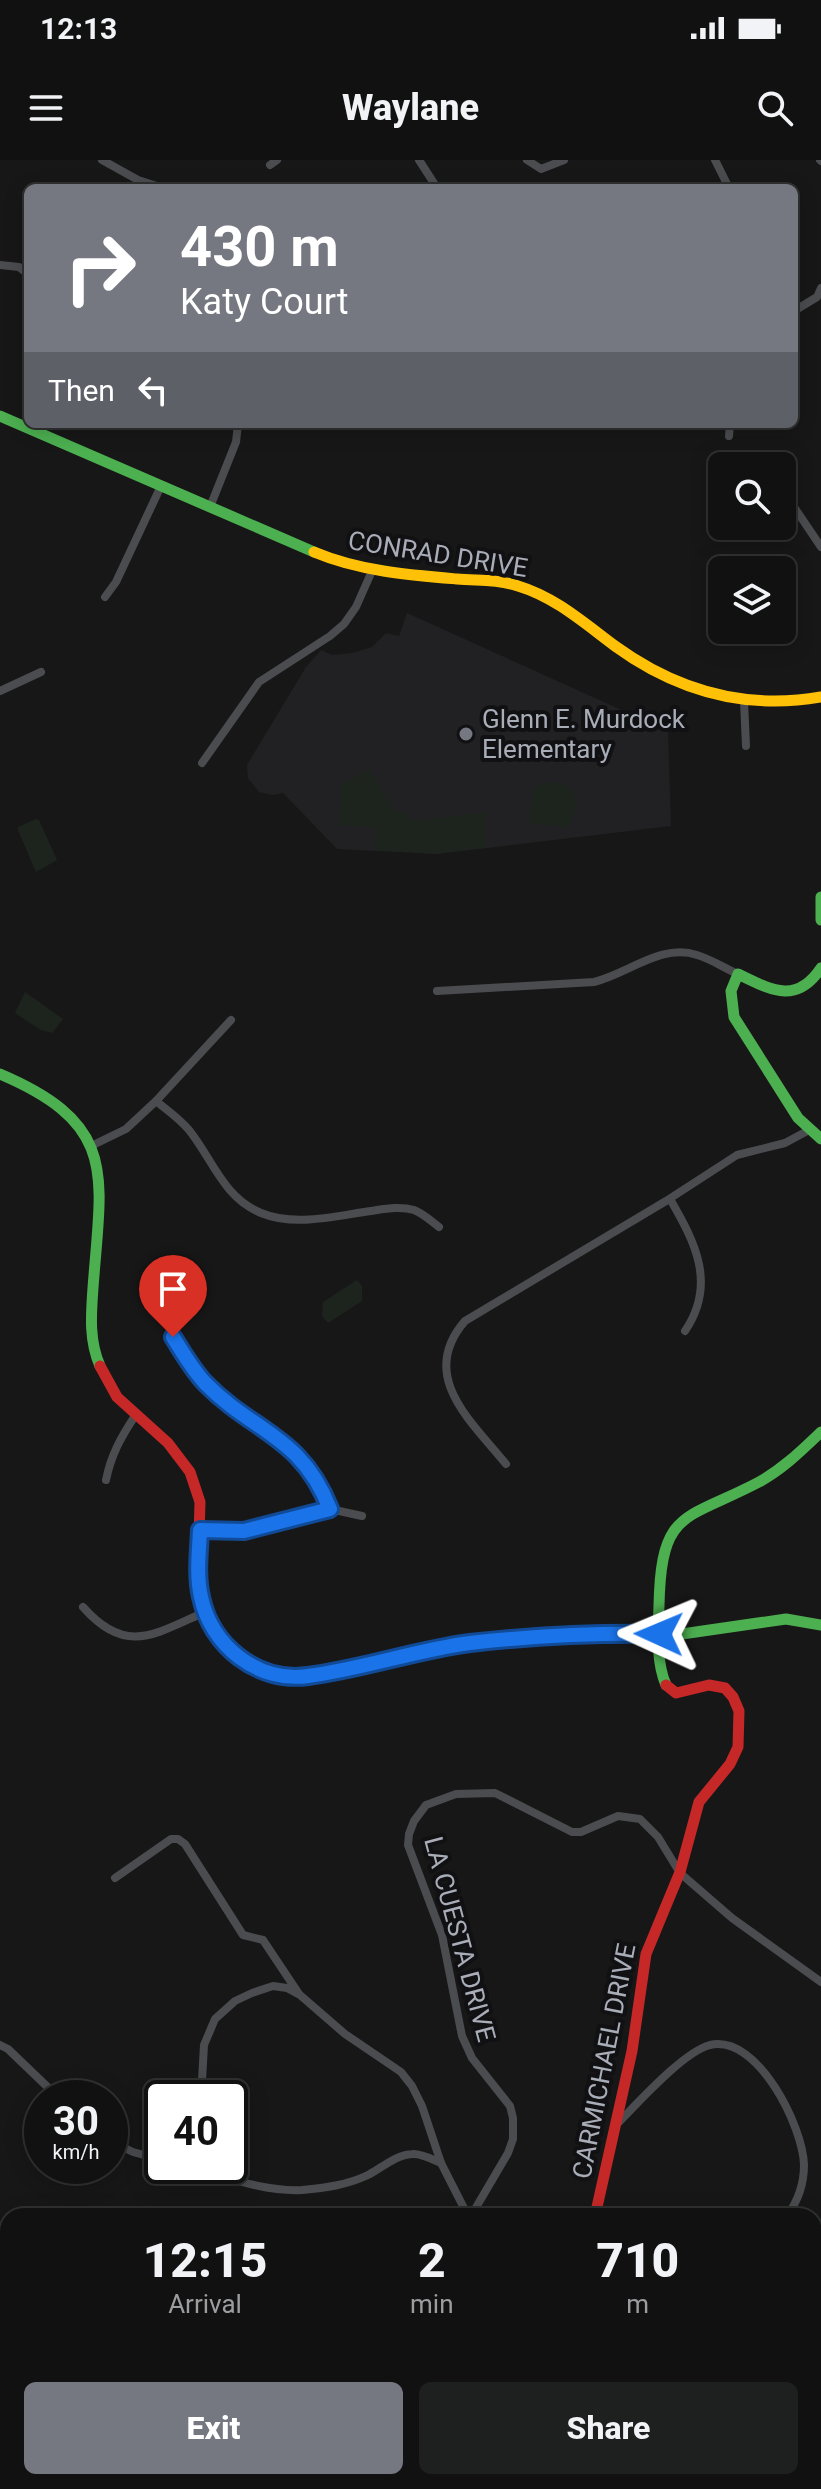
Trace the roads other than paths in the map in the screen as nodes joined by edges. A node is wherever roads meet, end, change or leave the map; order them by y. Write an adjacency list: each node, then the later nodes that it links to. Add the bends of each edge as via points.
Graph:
1 (102, 160): 6 (street)
2 (419, 160): 7 (street)
3 (527, 160): 4 (street, via 541,169)
4 (564, 160)
5 (715, 160): 8 (street)
6 (150, 184)
7 (434, 184)
8 (727, 184)
9 (0, 265): 10 (street)
10 (24, 271)
11 (821, 288): 12 (street, via 817,297)
12 (798, 309)
13 (0, 416): 14 (street, CONRAD DRIVE)
14 (24, 426)
15 (28, 428): 19 (street, CONRAD DRIVE)
16 (238, 428): 20 (street)
17 (730, 428): 18 (street)
18 (729, 436)
19 (161, 486): 20 (street, CONRAD DRIVE); 24 (street)
20 (210, 507): 23 (street, CONRAD DRIVE, via 328,558)
21 (796, 510): 22 (street)
22 (821, 547)
23 (372, 571): 28 (street, CONRAD DRIVE, via 513,584 563,605 664,678 700,693); 30 (street, via 344,624 259,682)
24 (105, 597)
25 (41, 672): 26 (street)
26 (0, 691)
27 (821, 697): 28 (street, CONRAD DRIVE)
28 (744, 701): 29 (street)
29 (746, 746)
30 (202, 763)
31 (821, 897): 32 (street)
32 (821, 920)
33 (821, 968): 34 (street, via 803,987 783,992)
34 (738, 974): 35 (street, via 697,955 663,953 594,982); 39 (street, via 731,991 734,1017 798,1118)
35 (437, 991)
36 (231, 1020): 38 (street)
37 (0, 1074): 40 (street, via 56,1101 79,1124)
38 (156, 1101): 40 (street, via 126,1129); 42 (street, via 188,1128 222,1183 252,1209 274,1217 317,1219 392,1207 411,1209)
39 (817, 1133): 41 (street, via 737,1155)
40 (91, 1146): 45 (street, via 100,1192 91,1338 103,1375)
41 (670, 1199): 43 (street, via 691,1234 701,1272 698,1313); 47 (street, via 471,1316 454,1335 446,1359 450,1390)
42 (439, 1227)
43 (685, 1331)
44 (173, 1337): 49 (street, via 205,1383 304,1461)
45 (135, 1416): 48 (street, via 120,1438); 51 (street, via 168,1443 190,1472 200,1502)
46 (821, 1432): 55 (street, via 773,1474 690,1512 670,1535 661,1560)
47 (506, 1464)
48 (106, 1480)
49 (330, 1509): 50 (street); 51 (street, via 244,1531)
50 (362, 1516)
51 (200, 1530): 53 (street, via 198,1574)
52 (83, 1607): 53 (street, via 108,1630 135,1638)
53 (205, 1612): 55 (street, via 219,1638 241,1659 288,1676 469,1643)
54 (821, 1625): 55 (street, via 786,1619)
55 (659, 1634): 56 (street, CARMICHAEL DRIVE, via 666,1687 680,1694 723,1686 732,1694 741,1720 735,1758 698,1804)
56 (680, 1873): 58 (street); 63 (street, CARMICHAEL DRIVE, via 648,1946); 67 (street, LA CUESTA DRIVE, via 658,1837 629,1816 572,1832 495,1793 456,1794 426,1805 414,1821 408,1845 450,1964 462,2036 513,2118 508,2153)
57 (115, 1878): 59 (street, via 178,1839 243,1935 263,1940)
58 (821, 1982)
59 (300, 1995): 62 (street, via 273,1986 235,2001 215,2019 204,2045); 64 (street, via 401,2072 422,2106)
60 (0, 2045): 61 (street)
61 (40, 2080)
62 (202, 2080)
63 (615, 2126): 68 (street, CARMICHAEL DRIVE); 69 (street, via 683,2061 708,2046 729,2047 742,2053 790,2110 801,2146 803,2178)
64 (441, 2163): 65 (street, via 414,2153 345,2183 298,2190); 66 (street)
65 (246, 2184)
66 (466, 2208)
67 (475, 2208)
68 (597, 2208)
69 (793, 2208)

